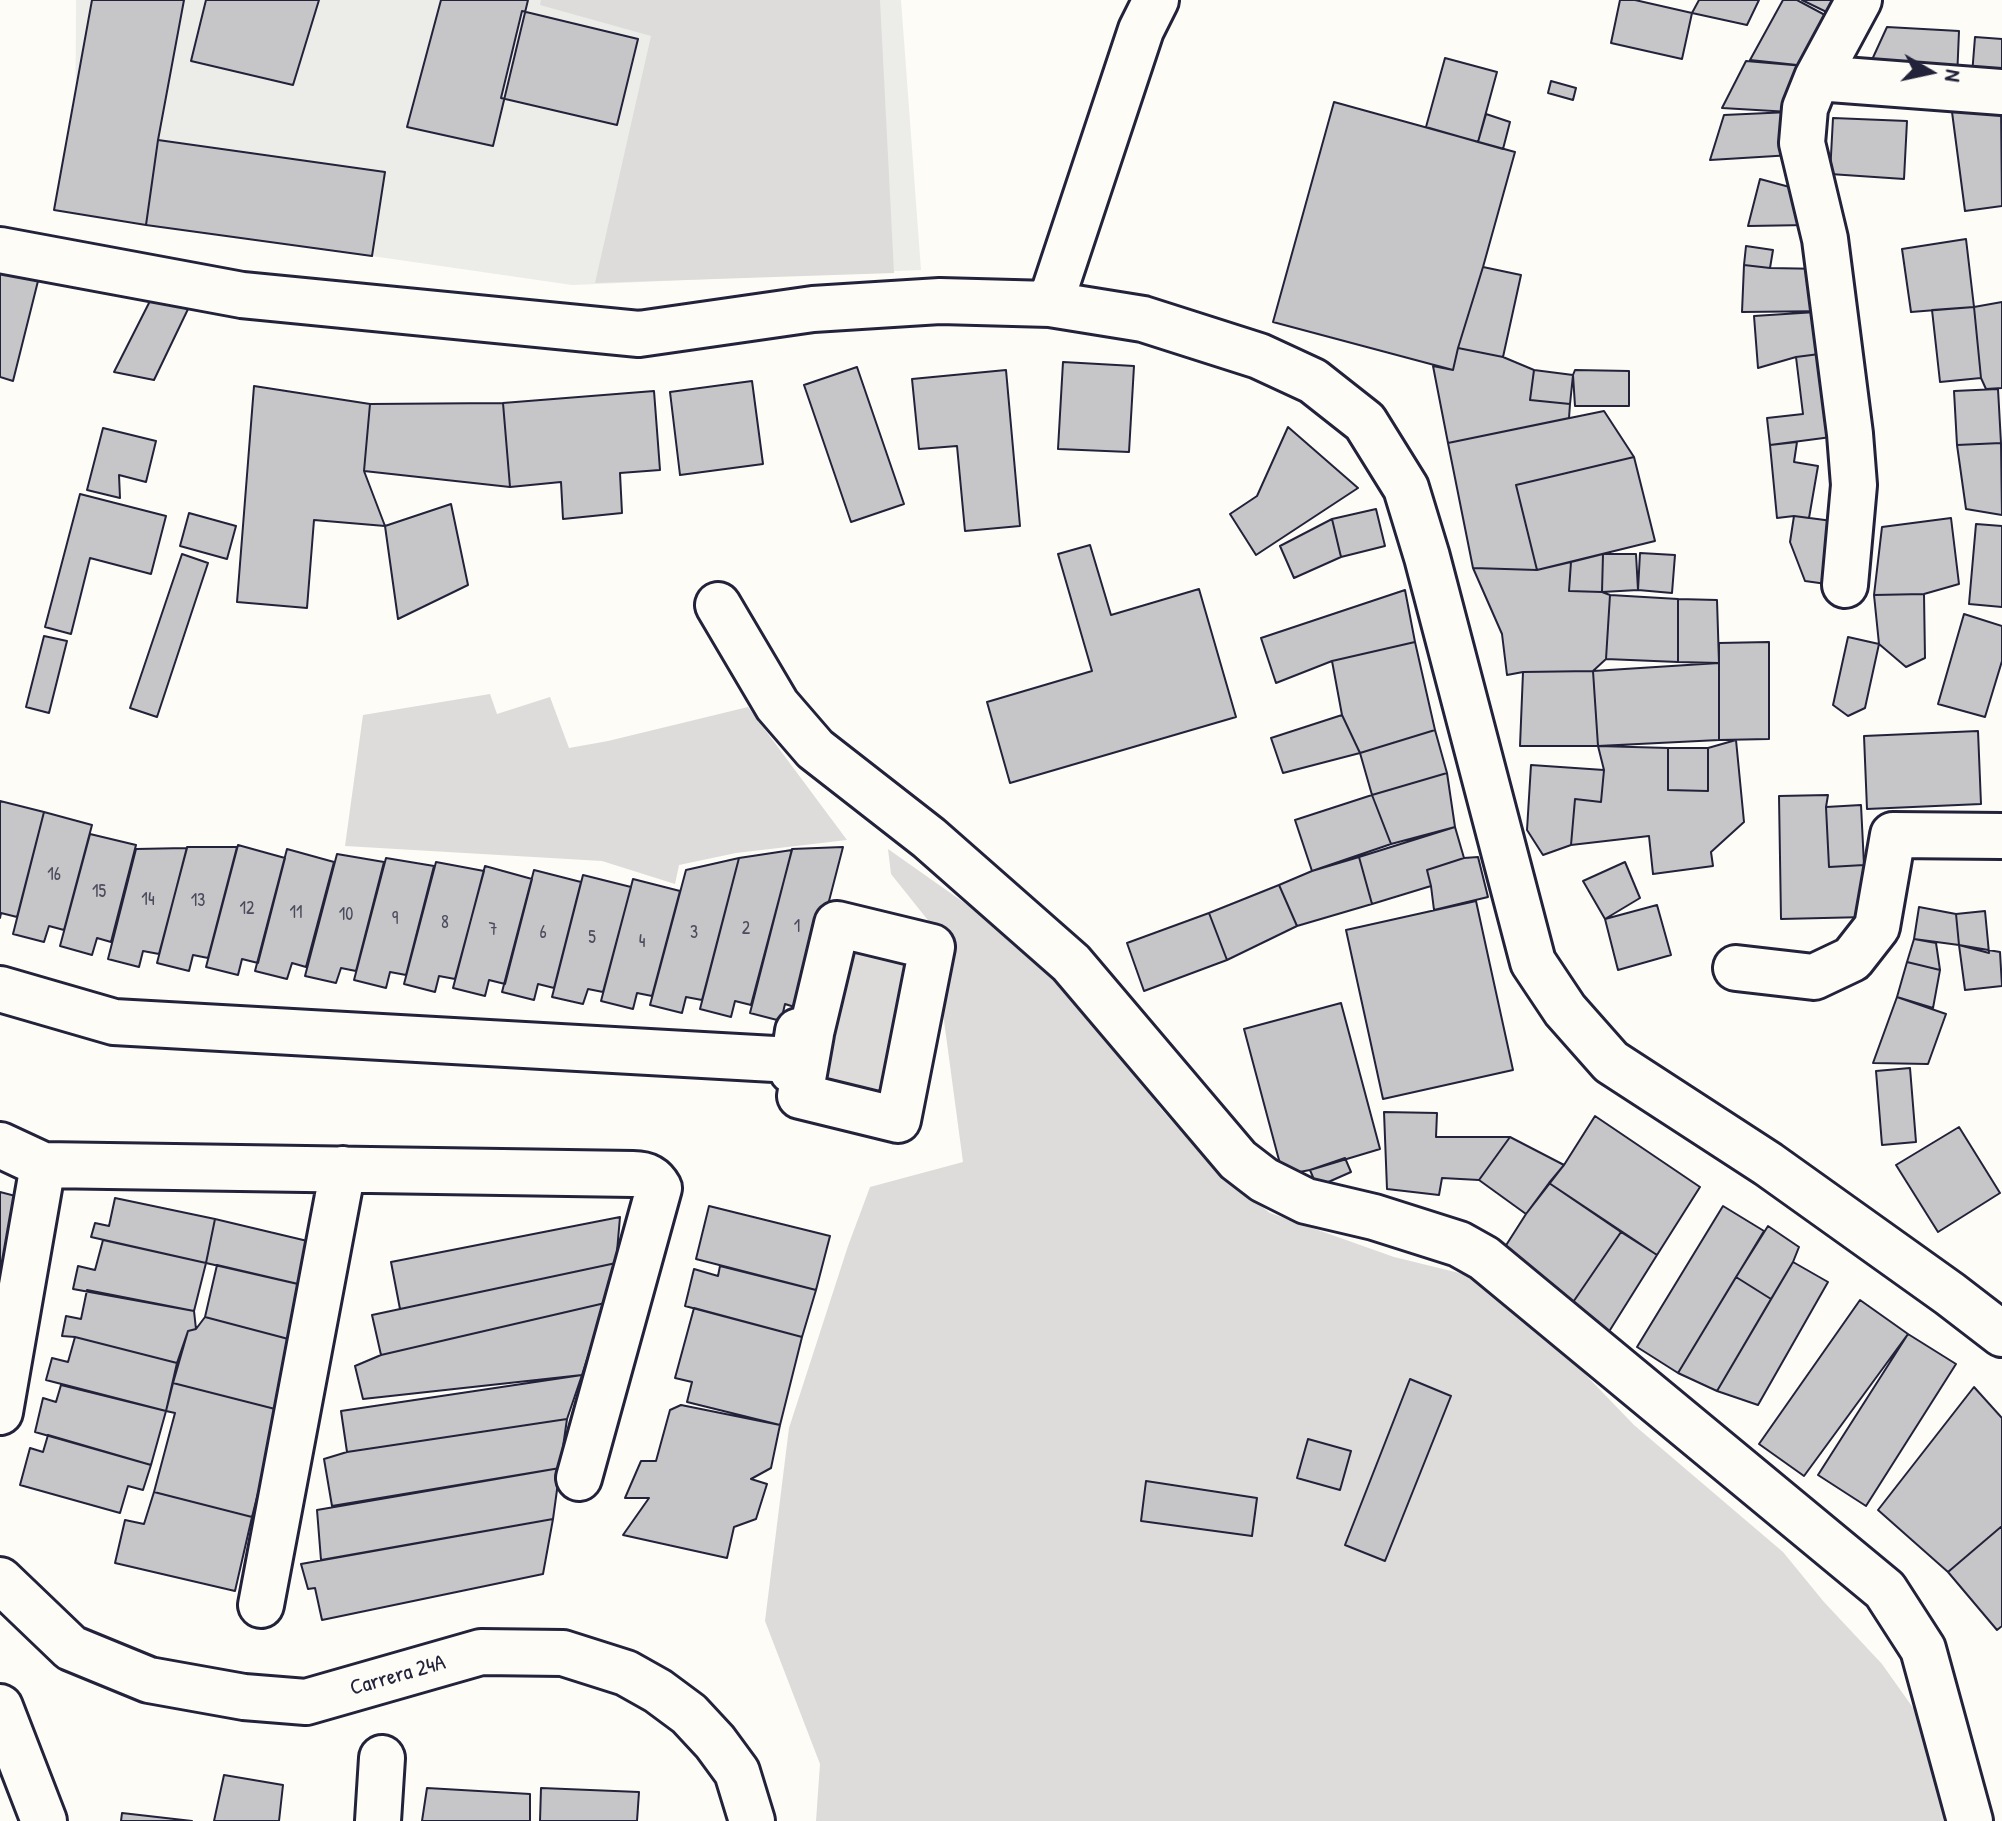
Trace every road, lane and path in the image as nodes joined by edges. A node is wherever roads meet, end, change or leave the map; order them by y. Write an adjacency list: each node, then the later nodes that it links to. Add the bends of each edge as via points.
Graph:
1 (1156, 0): 6 (street, via 1141,30)
2 (1859, 0): 3 (street)
3 (1817, 78): 4 (street); 7 (street, via 1805,108 1802,143 1825,239 1850,434 1854,485)
4 (2002, 92)
5 (0, 250): 6 (street, via 242,295 639,334 813,309 940,301)
6 (1050, 304): 16 (street, via 1143,319 1259,356 1313,381 1365,422 1406,488 1533,962 1565,1010 1611,1062 1768,1164)
7 (1845, 585)
8 (718, 605): 26 (street, via 777,705 815,749 929,838 1071,963 1238,1160 1306,1201 1459,1244 1484,1258 1885,1590 1923,1649)
9 (2002, 836): 10 (street, via 1893,835 1877,927 1852,959 1814,977)
10 (1736, 968)
11 (0, 989): 12 (street, via 114,1022)
12 (798, 1055): 12 (street, via 800,1096 898,1120 932,947 837,924 811,1033 798,1031)
13 (0, 1145): 14 (street)
14 (43, 1165): 15 (street); 17 (street)
15 (343, 1169): 18 (street, via 644,1174 655,1180 659,1188); 20 (street)
16 (2002, 1334)
17 (0, 1412)
18 (579, 1478)
19 (0, 1580): 25 (street, Carrera 24A, via 71,1648 149,1680 244,1697 306,1702 481,1652 563,1653 626,1673 689,1714 715,1742 737,1772)
20 (261, 1605)
21 (0, 1707): 23 (street)
22 (382, 1758): 24 (street)
23 (44, 1821)
24 (378, 1821)
25 (752, 1821)
26 (1970, 1821)

